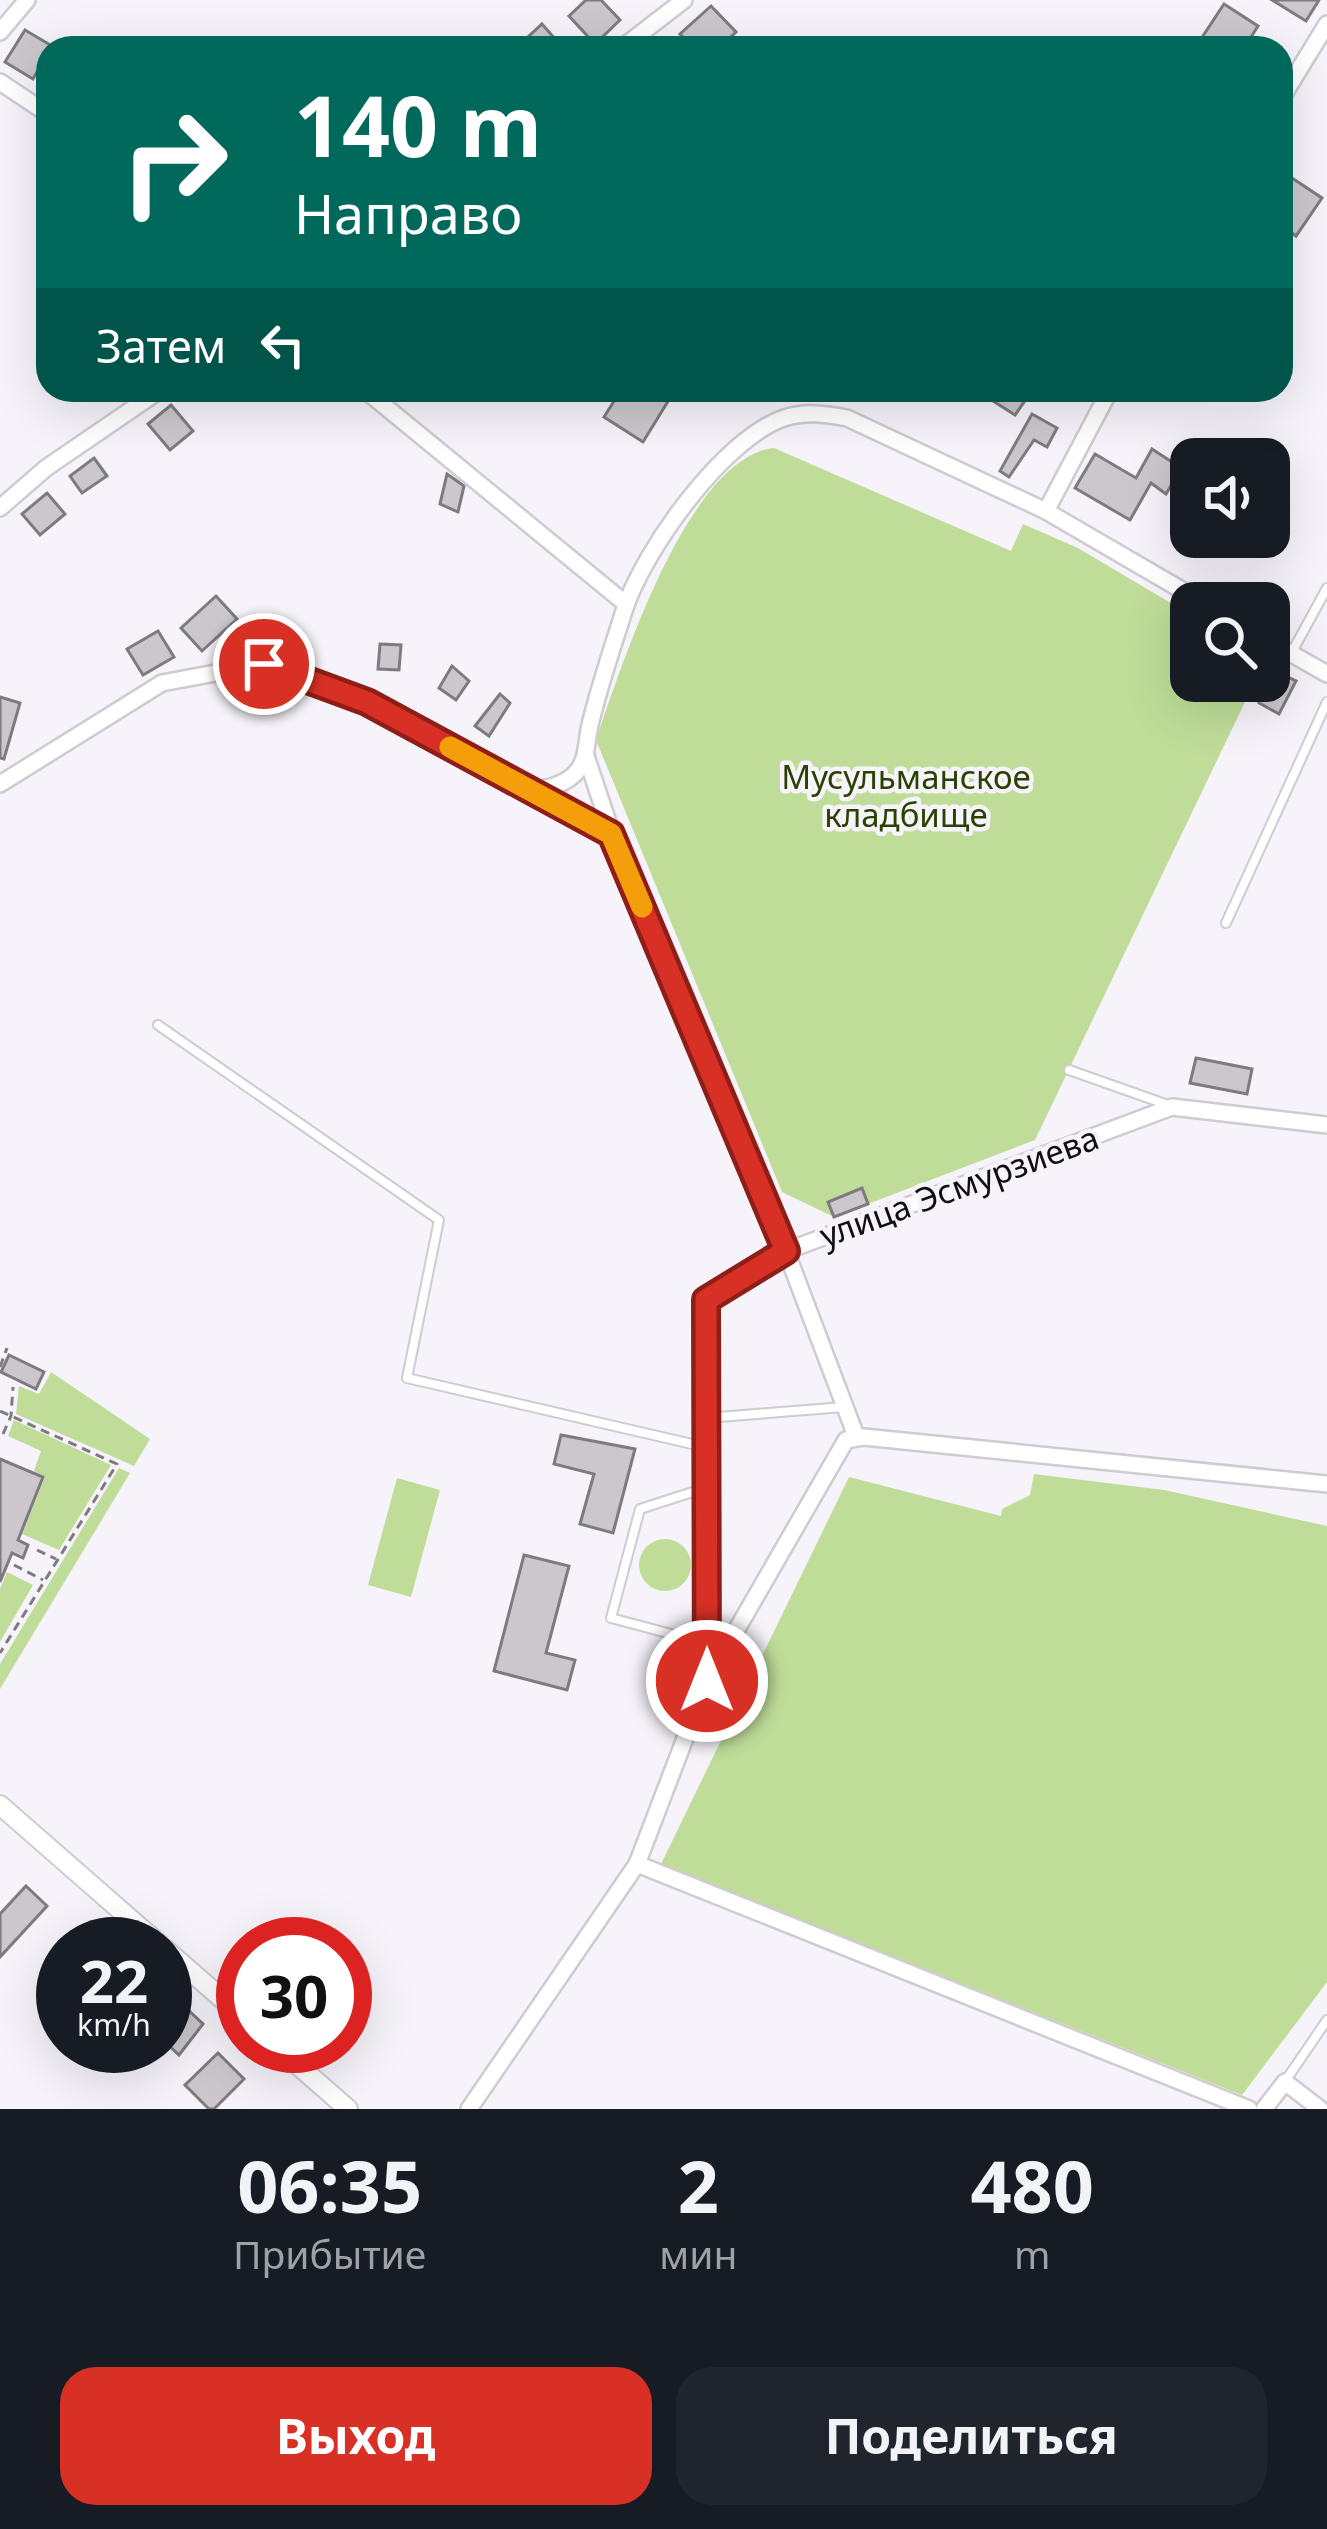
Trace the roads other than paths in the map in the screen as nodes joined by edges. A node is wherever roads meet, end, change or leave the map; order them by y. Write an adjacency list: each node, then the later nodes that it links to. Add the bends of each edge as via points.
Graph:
1 (27, 0): 4 (street)
2 (685, 0): 5 (street)
3 (1327, 24): 6 (street)
4 (0, 32)
5 (638, 36)
6 (1293, 79)
7 (0, 82): 8 (street)
8 (36, 106)
9 (142, 402): 12 (street)
10 (380, 402): 16 (street)
11 (1104, 402): 13 (street)
12 (0, 508)
13 (1046, 511): 14 (street); 16 (street, via 848,418 784,418 740,445 676,512)
14 (1170, 583)
15 (1327, 588): 17 (lane)
16 (626, 604): 20 (street)
17 (1291, 653): 18 (street)
18 (1327, 674)
19 (1327, 702): 24 (lane)
20 (586, 756): 22 (street, via 564,782); 23 (street, улица Эсмурзиева)
21 (0, 784): 22 (street, via 162,683 264,664 367,702)
22 (531, 791): 23 (street)
23 (611, 834): 29 (street, улица Эсмурзиева)
24 (1226, 923)
25 (158, 1025): 34 (lane, via 439,1220 407,1378)
26 (1069, 1070): 27 (lane)
27 (1172, 1107): 28 (street, улица Эсмурзиева); 29 (street, улица Эсмурзиева)
28 (1327, 1125)
29 (786, 1251): 30 (lane); 31 (street)
30 (706, 1300): 32 (street)
31 (846, 1407): 32 (lane); 33 (street)
32 (706, 1418): 34 (street)
33 (856, 1436): 35 (street); 38 (street, via 840,1447)
34 (706, 1448): 36 (street)
35 (1327, 1484)
36 (706, 1487): 37 (street); 37 (lane, via 640,1509 610,1618)
37 (707, 1643): 38 (street)
38 (707, 1681): 40 (street)
39 (0, 1805): 41 (street)
40 (638, 1864): 48 (street); 49 (street)
41 (128, 1917)
42 (192, 1973): 43 (street)
43 (216, 1994)
44 (1327, 2020): 46 (lane)
45 (307, 2073): 47 (street)
46 (1285, 2082): 50 (street); 51 (street)
47 (348, 2109)
48 (469, 2109)
49 (1249, 2109)
50 (1264, 2109)
51 (1320, 2109)

